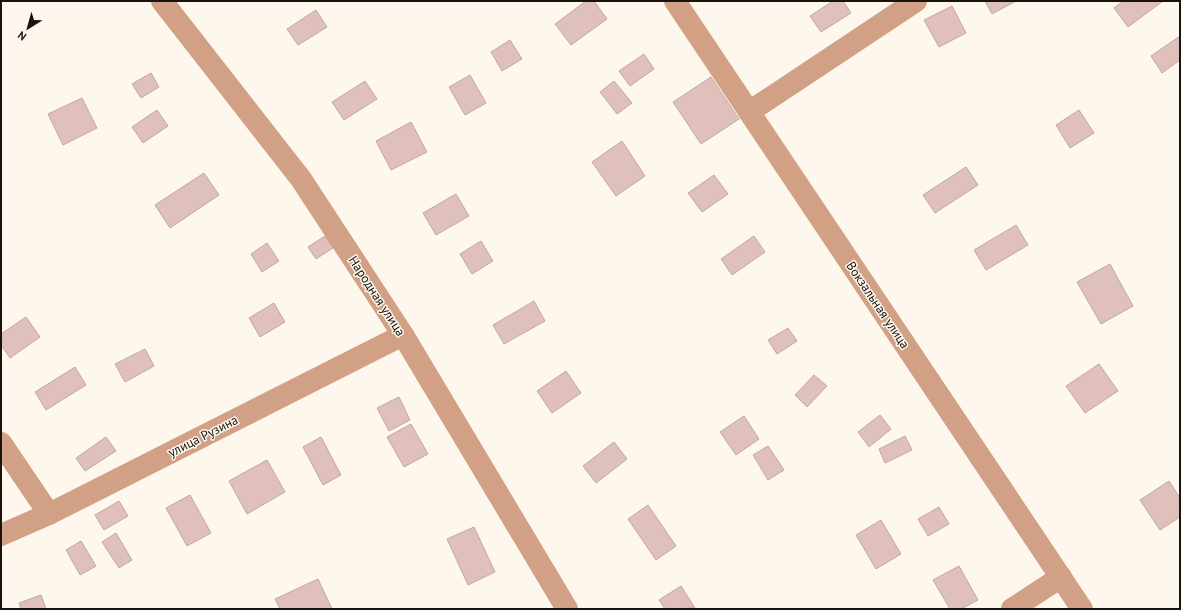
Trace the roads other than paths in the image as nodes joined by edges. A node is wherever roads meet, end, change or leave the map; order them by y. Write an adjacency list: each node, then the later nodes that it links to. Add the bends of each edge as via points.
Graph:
1 (162, 1): 5 (street, Народная улица, via 301,180)
2 (674, 1): 4 (street, Вокзальная улица)
3 (916, 1): 4 (street)
4 (749, 112): 9 (street, Вокзальная улица)
5 (403, 335): 7 (street, улица Рузина); 10 (street, Народная улица)
6 (1, 443): 7 (street)
7 (49, 514): 8 (street, улица Рузина)
8 (1, 534)
9 (1061, 577): 11 (street); 12 (street, Вокзальная улица)
10 (566, 609)
11 (1012, 609)
12 (1082, 609)

